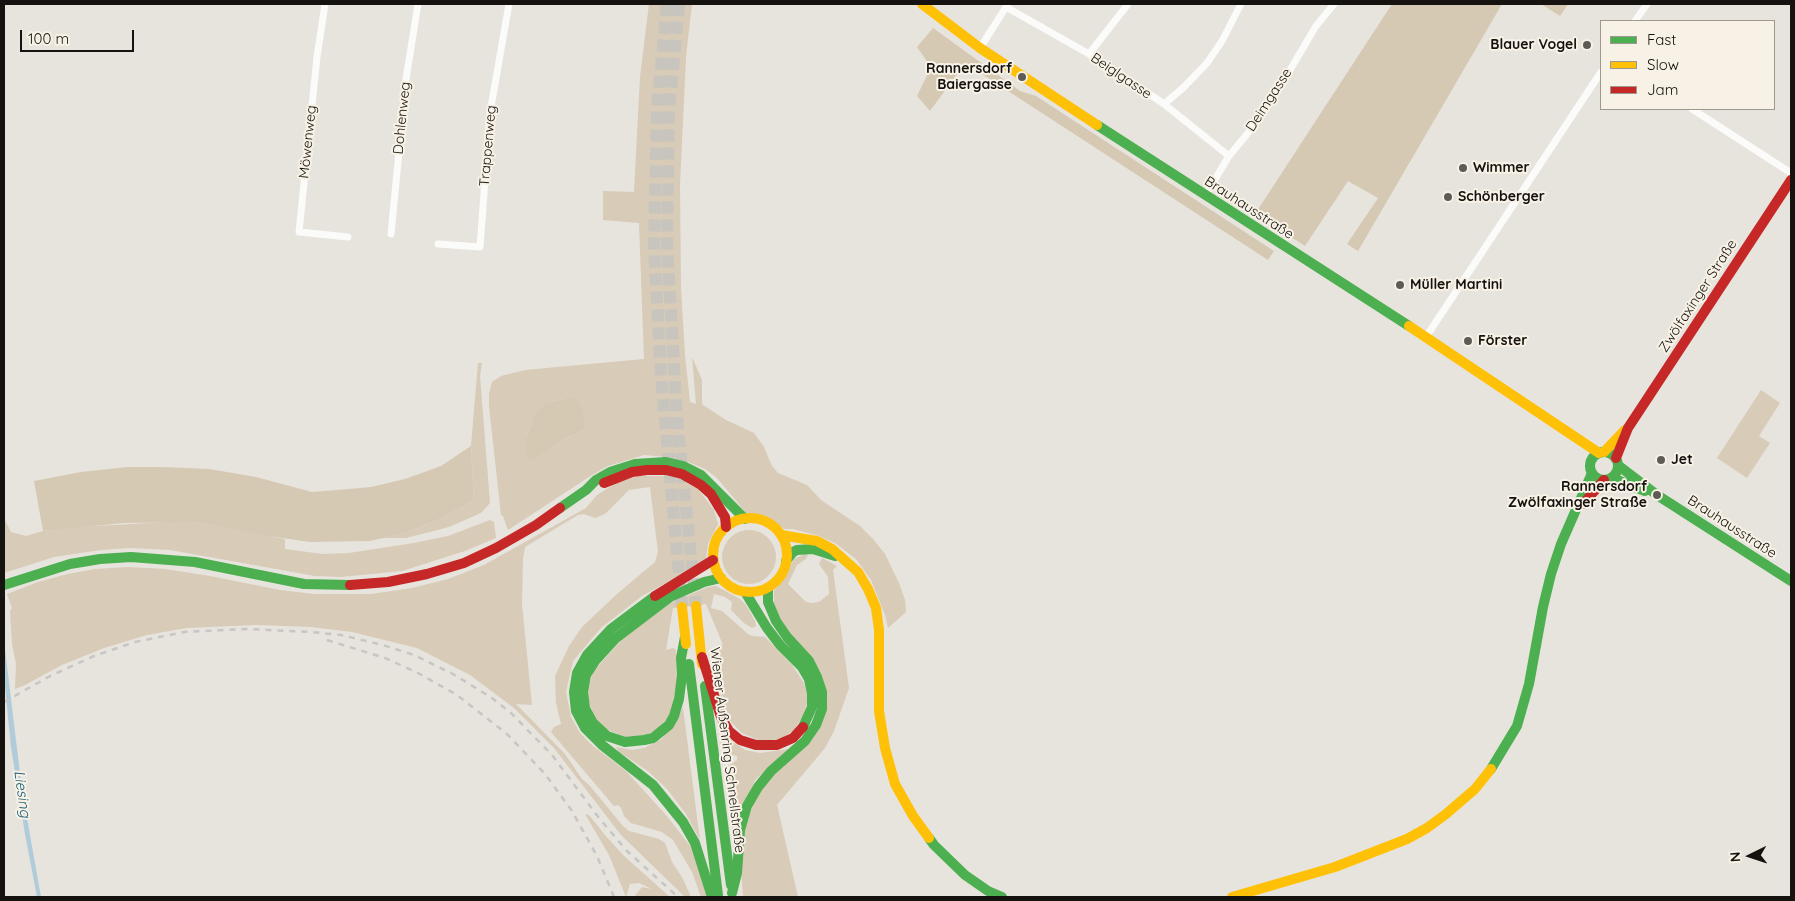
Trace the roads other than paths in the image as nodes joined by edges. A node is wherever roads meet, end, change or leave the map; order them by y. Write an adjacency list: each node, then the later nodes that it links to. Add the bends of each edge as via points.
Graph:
1 (325, 4): 21 (street, Möwenweg, via 299,232)
2 (418, 4): 20 (street, Dohlenweg, via 406,79)
3 (509, 4): 22 (street, Trappenweg, via 490,113 480,247)
4 (922, 4): 11 (main road, Brauhausstraße)
5 (1128, 4): 12 (street)
6 (1241, 4): 14 (street, via 1207,63)
7 (1334, 4): 16 (street, Deimgasse, via 1316,26 1277,92)
8 (1647, 4): 10 (street)
9 (1007, 6): 11 (street); 12 (street, Beiglgasse)
10 (1636, 20)
11 (980, 48): 19 (main road, Brauhausstraße)
12 (1089, 54): 14 (street, Beiglgasse)
13 (1600, 74): 23 (street)
14 (1164, 104): 16 (street, Beiglgasse)
15 (1694, 110): 17 (street)
16 (1229, 156): 19 (street, Deimgasse)
17 (1791, 173)
18 (1791, 180): 24 (main road, Zwölfaxinger Straße)
19 (1205, 196): 23 (main road, Brauhausstraße)
20 (391, 234)
21 (348, 237)
22 (438, 244)
23 (1426, 337): 25 (main road, Brauhausstraße)
24 (1628, 428): 26 (main road, Zwölfaxinger Straße); 27 (main road, Zwölfaxinger Straße)
25 (1564, 431): 26 (main road, Brauhausstraße); 28 (main road, Brauhausstraße)
26 (1601, 453): 27 (main road, via 1611,454); 28 (main road, via 1594,457)
27 (1617, 462): 29 (main road, via 1617,473); 31 (main road, Brauhausstraße)
28 (1591, 467): 29 (main road, via 1597,478); 32 (main road)
29 (1608, 479): 31 (main road, Brauhausstraße); 32 (main road)
30 (586, 490): 33 (main road, via 596,480 623,467 666,462 701,475); 34 (main road, via 632,472 660,469 676,472 691,478 711,494 720,505); 41 (main road, via 536,525 464,563 388,582 304,584 195,562 131,557 70,564)
31 (1657, 495): 40 (main road, Brauhausstraße)
32 (1574, 514): 52 (main road, via 1551,574 1529,684 1516,726 1498,759 1475,789 1427,828 1407,839 1334,867)
33 (744, 519): 34 (main road); 35 (main road, via 765,521)
34 (726, 527): 37 (main road, via 716,541)
35 (781, 535): 36 (main road, via 817,541); 38 (main road)
36 (845, 559): 38 (main road, via 813,549 797,550); 51 (main road, via 858,572 876,608 879,711 884,748 895,784 934,845 965,874)
37 (713, 560): 39 (main road); 49 (main road, via 634,610 611,629 587,655 577,673 574,692 576,711 585,728 653,785 683,822 695,843)
38 (786, 561): 42 (main road, via 781,575)
39 (721, 578): 43 (main road, via 736,590); 46 (main road, via 670,597 638,619 595,661 586,675 585,708 594,723 608,736 626,742 644,740 653,738 669,725 679,699)
40 (1791, 581)
41 (8, 584)
42 (768, 588): 43 (main road); 48 (main road, via 768,602 776,621 817,677 822,692 822,709 805,741 771,771 747,806 740,830)
43 (745, 592): 47 (main road, via 767,628 809,679 812,707 804,726 793,738 777,745 756,746 740,740 721,717)
44 (696, 606): 47 (main road, Wiener Außenring Schnellstraße)
45 (682, 607): 46 (main road, Wiener Außenring Schnellstraße)
46 (685, 637): 50 (main road, Wiener Außenring Schnellstraße)
47 (702, 657): 48 (main road, Wiener Außenring Schnellstraße)
48 (732, 895)
49 (712, 897)
50 (719, 897)
51 (1002, 897)
52 (1232, 897)

